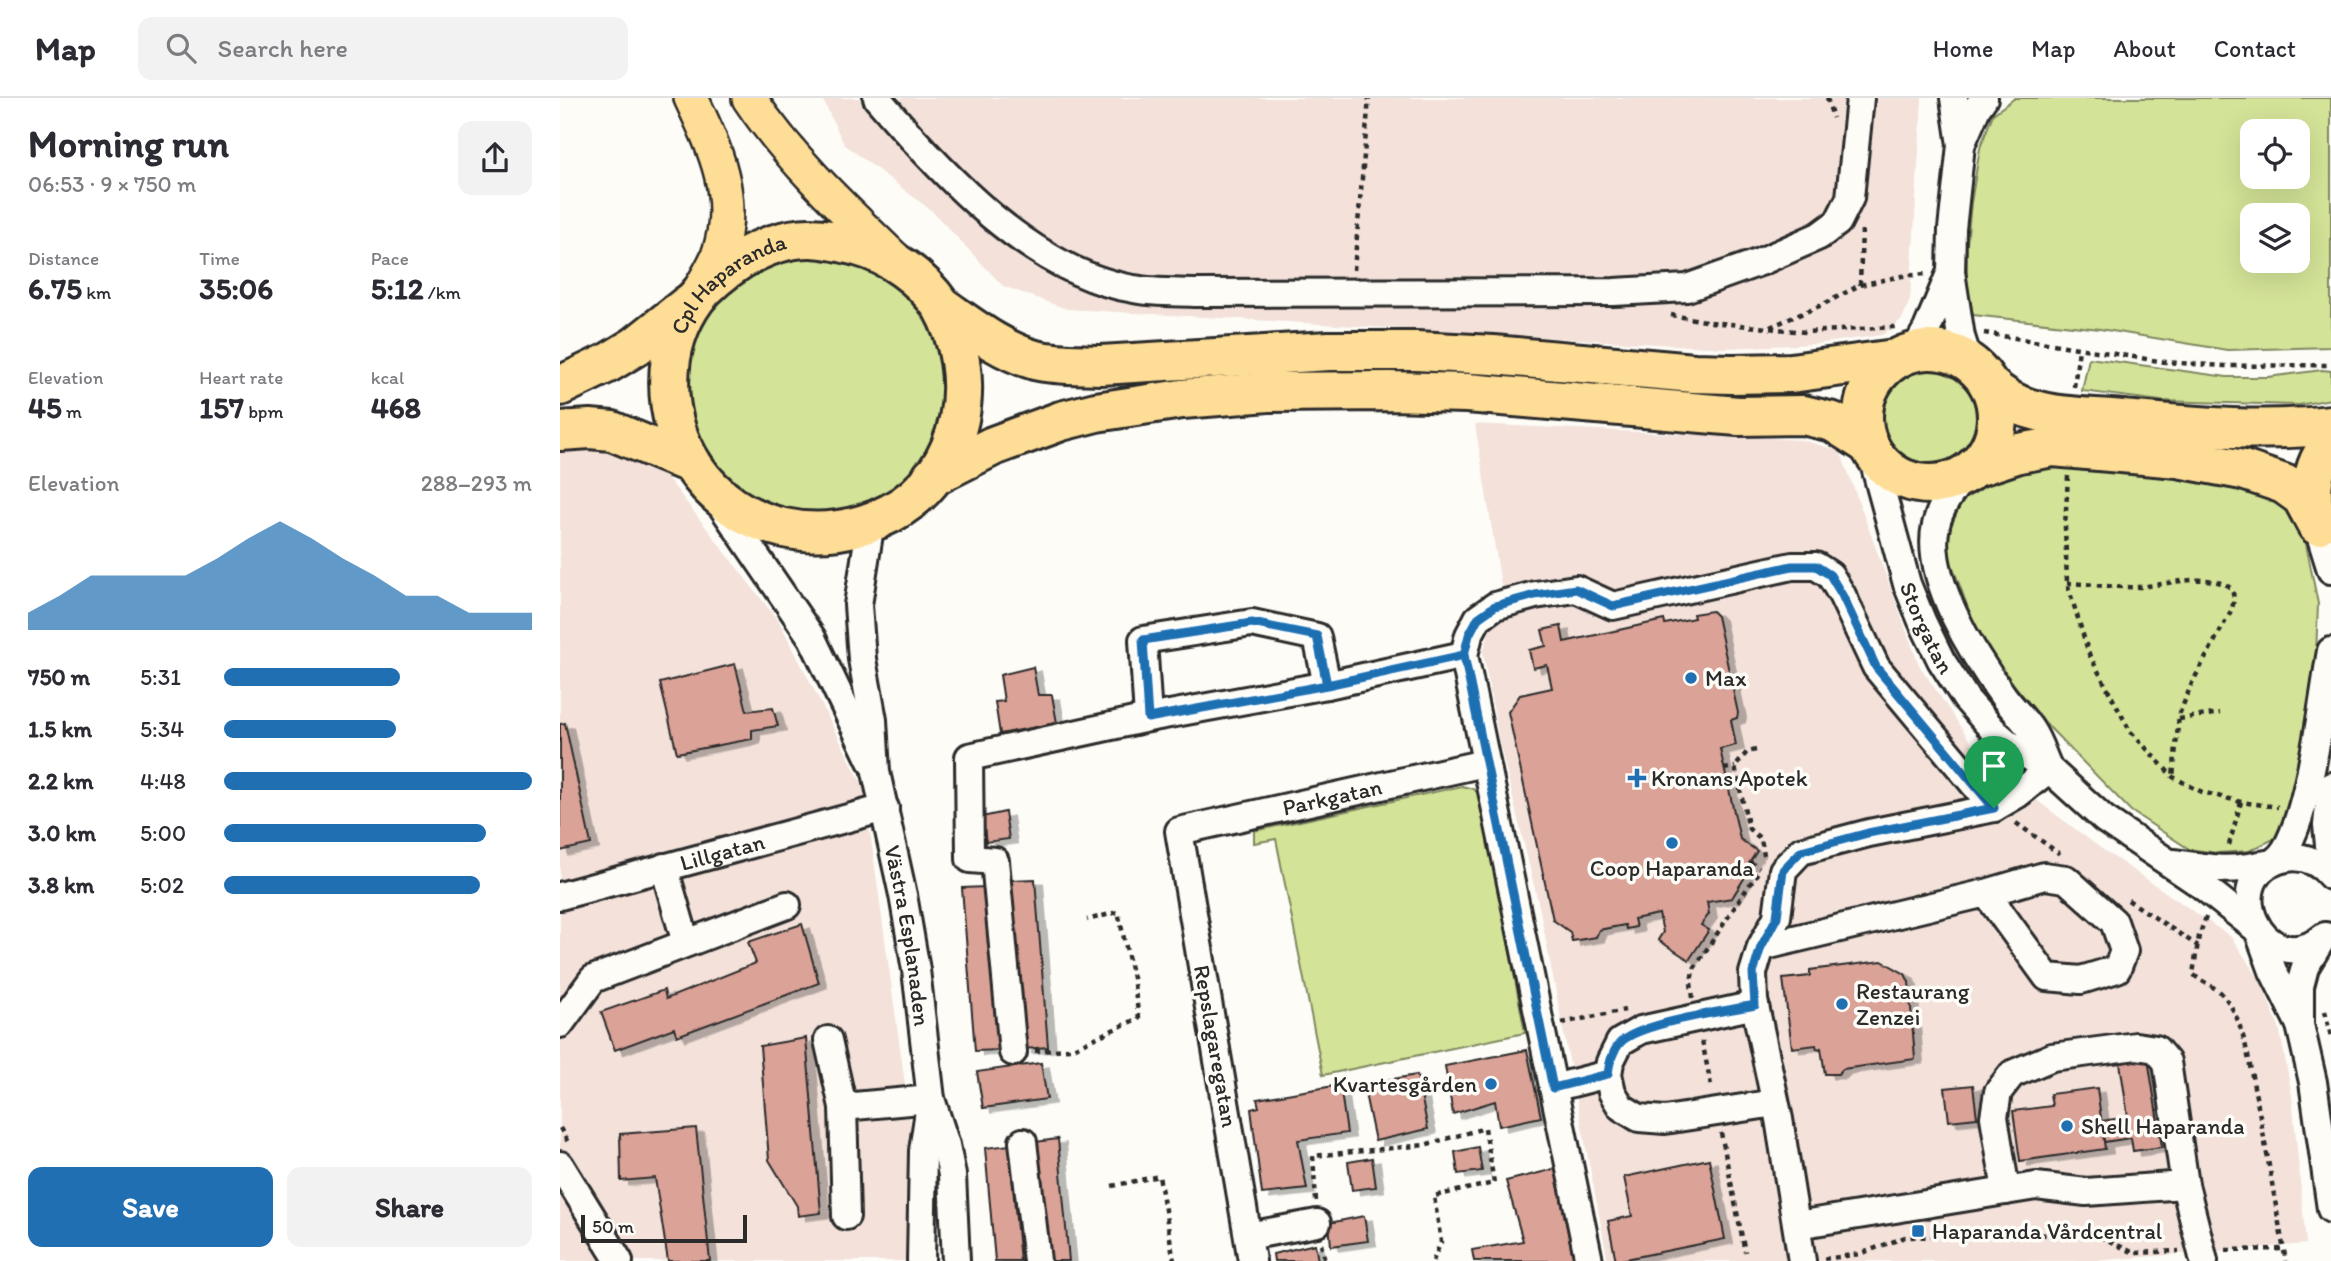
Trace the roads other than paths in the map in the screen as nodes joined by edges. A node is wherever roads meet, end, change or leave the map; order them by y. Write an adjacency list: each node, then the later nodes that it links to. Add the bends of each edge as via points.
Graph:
1 (691, 98): 10 (main road, via 722,169 727,211 718,256)
2 (749, 98): 9 (main road, via 826,192)
3 (877, 98): 4 (street, via 923,152 994,218 1057,262 1133,289 1198,293 1647,292 1687,288 1819,236 1838,222 1850,198)
4 (1860, 98)
5 (1954, 98): 7 (street)
6 (1984, 98): 7 (street)
7 (1961, 145): 8 (street)
8 (1951, 272): 12 (street, via 1939,303); 13 (street, via 1961,337)
9 (914, 277): 10 (highway, Cpl Haparanda, via 873,250 808,238 752,253 725,270); 11 (highway, Cpl Haparanda)
10 (697, 298): 14 (highway, via 636,346); 20 (highway, Cpl Haparanda, via 674,345 668,389 679,439)
11 (941, 306): 12 (highway, via 1010,350 1036,360 1069,364 1416,351 1732,374 1791,373); 21 (highway, Cpl Haparanda, via 957,341 963,393 952,444)
12 (1905, 356): 13 (highway, via 1944,351); 18 (highway, via 1874,379 1865,400 1863,423)
13 (1980, 360): 15 (highway, via 2003,396 2021,406 2066,415 2239,428); 19 (highway, via 1996,404 1996,428 1990,447)
14 (560, 386)
15 (2331, 425)
16 (560, 431): 20 (highway, via 612,431)
17 (2331, 442): 23 (highway, via 2318,462 2311,493)
18 (1869, 445): 19 (highway, via 1887,468 1923,484 1937,484); 21 (highway, via 1833,422 1803,415 1738,416 1467,393 1268,393 1096,412 993,446); 30 (street, Storgatan, via 1908,584 1941,660 1994,732)
19 (1970, 471): 23 (highway, via 2019,453 2053,447 2178,458 2244,470 2284,484 2302,498); 30 (street, Storgatan, via 1942,508 1935,528 1941,579 1969,641 2032,732)
20 (701, 476): 22 (highway, Cpl Haparanda, via 731,506 793,532 846,529); 31 (street, Västra Esplanaden, via 812,638)
21 (932, 477): 22 (highway, Cpl Haparanda, via 899,508)
22 (871, 521): 31 (street, Västra Esplanaden, via 858,621)
23 (2324, 533): 24 (street)
24 (2331, 570)
25 (2331, 652): 36 (street, via 2303,810 2292,838)
26 (1464, 655): 27 (street); 29 (street); 34 (street, via 1478,618 1495,606 1535,595 1576,589 1613,606 1792,566 1816,566 1830,575 1842,595 1876,667)
27 (1327, 685): 28 (street); 28 (street, via 1317,636 1252,623 1143,640)
28 (1148, 718): 52 (street, via 969,757 970,859 995,861)
29 (1485, 763): 35 (street, Parkgatan); 54 (street)
30 (2049, 769): 34 (street); 40 (street, Storgatan, via 2104,819 2170,862)
31 (876, 772): 33 (street, Västra Esplanaden)
32 (2331, 786): 37 (street, via 2327,825)
33 (885, 808): 38 (street, Lillgatan); 55 (street, Västra Esplanaden, via 916,970)
34 (1994, 808): 47 (street, via 1801,851 1783,870 1777,917)
35 (1179, 831): 67 (street, Repslagaregatan)
36 (2275, 862): 39 (street, Storgatan, via 2309,860); 40 (street, Storgatan, via 2239,869); 44 (street, via 2260,873 2252,888 2250,915)
37 (2331, 866)
38 (664, 867): 42 (street, Lillgatan); 46 (street)
39 (2331, 876)
40 (2219, 883): 44 (street)
41 (1986, 893): 41 (street, via 2047,977 2081,980 2117,969 2124,951 2114,922 2066,879 2044,876); 47 (street)
42 (560, 896)
43 (787, 905): 46 (street)
44 (2258, 930): 45 (street, via 2271,942 2288,948 2306,947); 50 (street)
45 (2326, 935): 50 (street, via 2305,967)
46 (686, 943): 49 (street, via 593,979)
47 (1761, 947): 48 (street, via 1753,973)
48 (1755, 1005): 53 (street, via 1641,1030 1620,1042); 56 (street)
49 (560, 1024)
50 (2300, 1025): 63 (street)
51 (828, 1040): 57 (street)
52 (1013, 1052)
53 (1608, 1074): 54 (street); 56 (street, via 1621,1107 1639,1118 1665,1120)
54 (1553, 1088): 74 (street)
55 (931, 1099): 57 (street); 71 (street, Västra Esplanaden, via 923,1151); 72 (street, Västra Esplanaden, via 952,1175)
56 (1775, 1103): 66 (street)
57 (843, 1107): 64 (street)
58 (1023, 1142): 73 (street)
59 (560, 1165): 62 (street)
60 (2185, 1185): 61 (street, via 2087,1192 2036,1186); 61 (street, via 2167,1062 2156,1049 2136,1046 2052,1057 2011,1074 1998,1092 1994,1117); 68 (street)
61 (2006, 1191): 66 (street)
62 (567, 1193): 70 (street)
63 (2331, 1209)
64 (846, 1216)
65 (1317, 1223): 67 (street)
66 (1797, 1225): 69 (street)
67 (1250, 1248)
68 (2203, 1256)
69 (1812, 1260)
70 (619, 1261)
71 (921, 1261)
72 (956, 1261)
73 (1037, 1261)
74 (1589, 1261)

